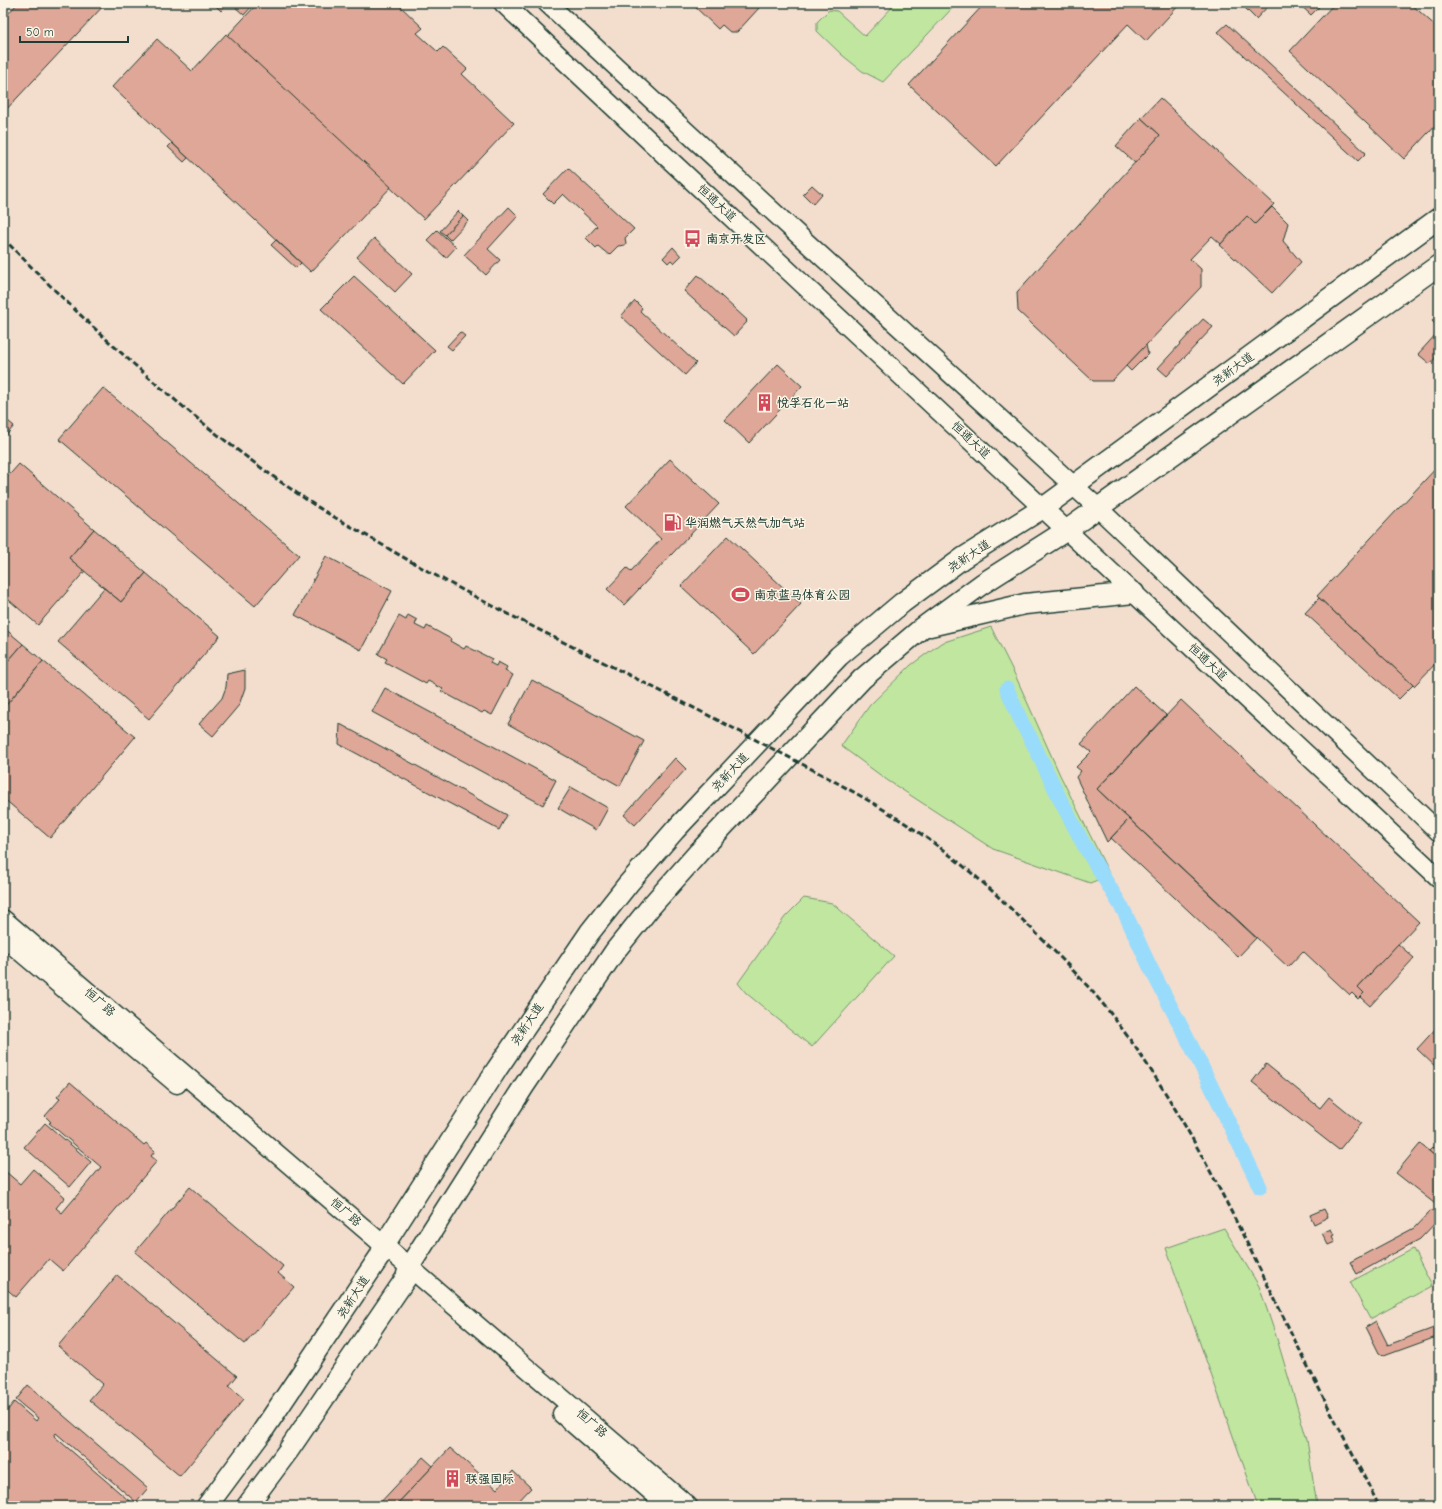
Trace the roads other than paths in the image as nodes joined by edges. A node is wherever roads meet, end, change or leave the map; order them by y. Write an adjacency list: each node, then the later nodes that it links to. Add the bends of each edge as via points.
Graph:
1 (503, 3): 6 (main road, 恒通大道)
2 (547, 3): 5 (main road)
3 (1439, 218): 5 (main road, 尧新大道)
4 (1439, 265): 7 (main road)
5 (1074, 485): 6 (main road, 尧新大道); 7 (main road)
6 (1043, 508): 8 (main road, 恒通大道); 15 (main road, 尧新大道, via 963,558 902,603 839,656 675,830 628,884 563,969)
7 (1098, 508): 8 (main road); 11 (main road)
8 (1067, 530): 9 (main road, 恒通大道); 10 (main road, via 982,584)
9 (1134, 593): 10 (main road, via 1025,604); 12 (main road, 恒通大道)
10 (922, 628): 16 (main road, via 862,679 652,905 616,951 524,1086)
11 (1439, 832)
12 (1439, 878)
13 (3, 919): 15 (main road, 恒广路)
14 (3, 937): 15 (main road, 恒广路)
15 (382, 1251): 16 (main road, 恒广路); 17 (main road, 尧新大道, via 266,1426)
16 (408, 1272): 18 (main road, via 288,1451); 19 (main road, 恒广路); 20 (main road, 恒广路)
17 (207, 1506)
18 (247, 1506)
19 (668, 1506)
20 (688, 1506)

